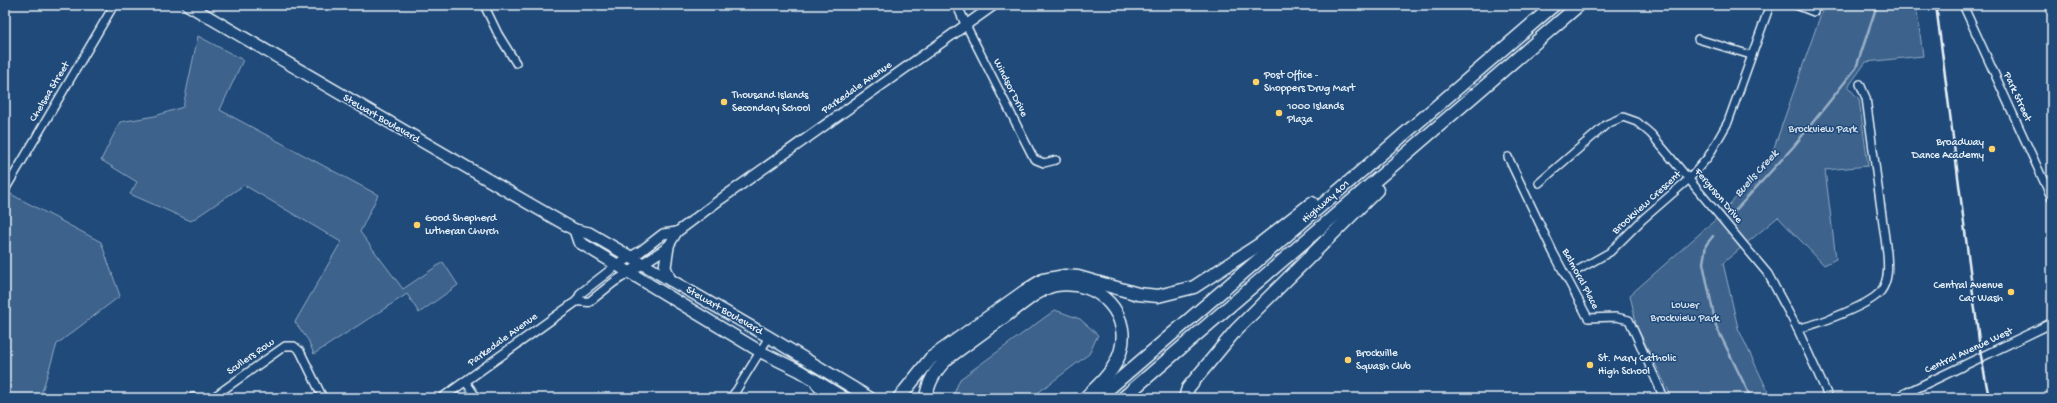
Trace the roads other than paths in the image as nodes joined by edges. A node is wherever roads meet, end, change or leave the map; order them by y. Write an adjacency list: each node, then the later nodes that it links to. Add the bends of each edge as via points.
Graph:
1 (114, 5): 23 (street, Chelsea Street)
2 (188, 5): 25 (main road, Stewart Boulevard)
3 (484, 5): 15 (street)
4 (957, 5): 12 (street, Windsor Drive)
5 (994, 5): 12 (main road, Parkedale Avenue)
6 (1554, 5): 20 (highway, Highway 401)
7 (1579, 5): 17 (highway, Highway 401)
8 (1770, 5): 14 (street, Brookview Crescent)
9 (1796, 5): 11 (street)
10 (1963, 5): 24 (street, Park Street)
11 (1814, 12)
12 (966, 25): 19 (street, Windsor Drive, via 1034,159 1044,163); 26 (main road, Parkedale Avenue)
13 (1698, 38): 14 (street)
14 (1751, 56): 21 (street, Brookview Crescent, via 1728,122 1708,157)
15 (516, 63)
16 (1860, 84): 36 (street, via 1866,98 1888,275 1880,292 1865,303 1812,326)
17 (1429, 135): 53 (highway, Highway 401); 54 (highway, via 1421,151 1376,190 1236,330 1188,388)
18 (1508, 157): 55 (street, Balmoral Place, via 1588,318 1616,317 1629,320)
19 (1056, 160)
20 (1363, 169): 49 (highway, via 1337,184 1260,244 1194,287 1158,296 1138,294 1078,277 1065,276 1043,280 931,358); 52 (highway, Highway 401)
21 (1689, 179): 22 (street, Ferguson Drive, via 1651,134 1637,122 1623,117 1607,124); 31 (street, Brookview Crescent, via 1610,252); 36 (street, Ferguson Drive, via 1768,274)
22 (1540, 183)
23 (5, 190)
24 (2052, 199)
25 (575, 230): 28 (main road, Stewart Boulevard, via 589,233); 30 (main road, Stewart Boulevard, via 578,242)
26 (677, 232): 27 (main road, Parkedale Avenue); 28 (main road, Parkedale Avenue, via 663,234)
27 (668, 247): 29 (main road, Parkedale Avenue); 33 (main road, via 665,267)
28 (630, 257): 29 (main road, Stewart Boulevard); 30 (main road, Parkedale Avenue)
29 (643, 264): 32 (main road, Parkedale Avenue); 33 (main road, Stewart Boulevard)
30 (617, 265): 32 (main road, Stewart Boulevard); 34 (street, Parkedale Avenue, via 581,293)
31 (1578, 270)
32 (628, 273): 34 (street, Parkedale Avenue, via 589,302); 38 (main road, Stewart Boulevard)
33 (670, 280): 37 (main road, Stewart Boulevard)
34 (577, 301): 39 (street, Parkedale Avenue)
35 (2052, 323): 57 (street, Central Avenue West)
36 (1797, 328): 56 (street, Ferguson Drive)
37 (769, 337): 38 (street); 48 (main road, Stewart Boulevard)
38 (761, 352): 40 (main road, Stewart Boulevard, via 800,371); 45 (street)
39 (465, 381): 43 (street, Parkedale Avenue); 44 (street)
40 (817, 383): 46 (highway); 47 (main road, Stewart Boulevard)
41 (212, 398): 42 (street, Scullers Row, via 285,346 294,346 300,351)
42 (323, 398)
43 (442, 398)
44 (477, 398)
45 (730, 398)
46 (829, 398)
47 (844, 398)
48 (870, 398)
49 (899, 398)
50 (926, 398): 51 (highway, via 936,370 948,358 1034,295 1061,285 1090,288 1098,292 1108,300 1119,321 1121,346 1118,358)
51 (1085, 398)
52 (1098, 398)
53 (1123, 398)
54 (1185, 398)
55 (1664, 398)
56 (1830, 398)
57 (1896, 398)

